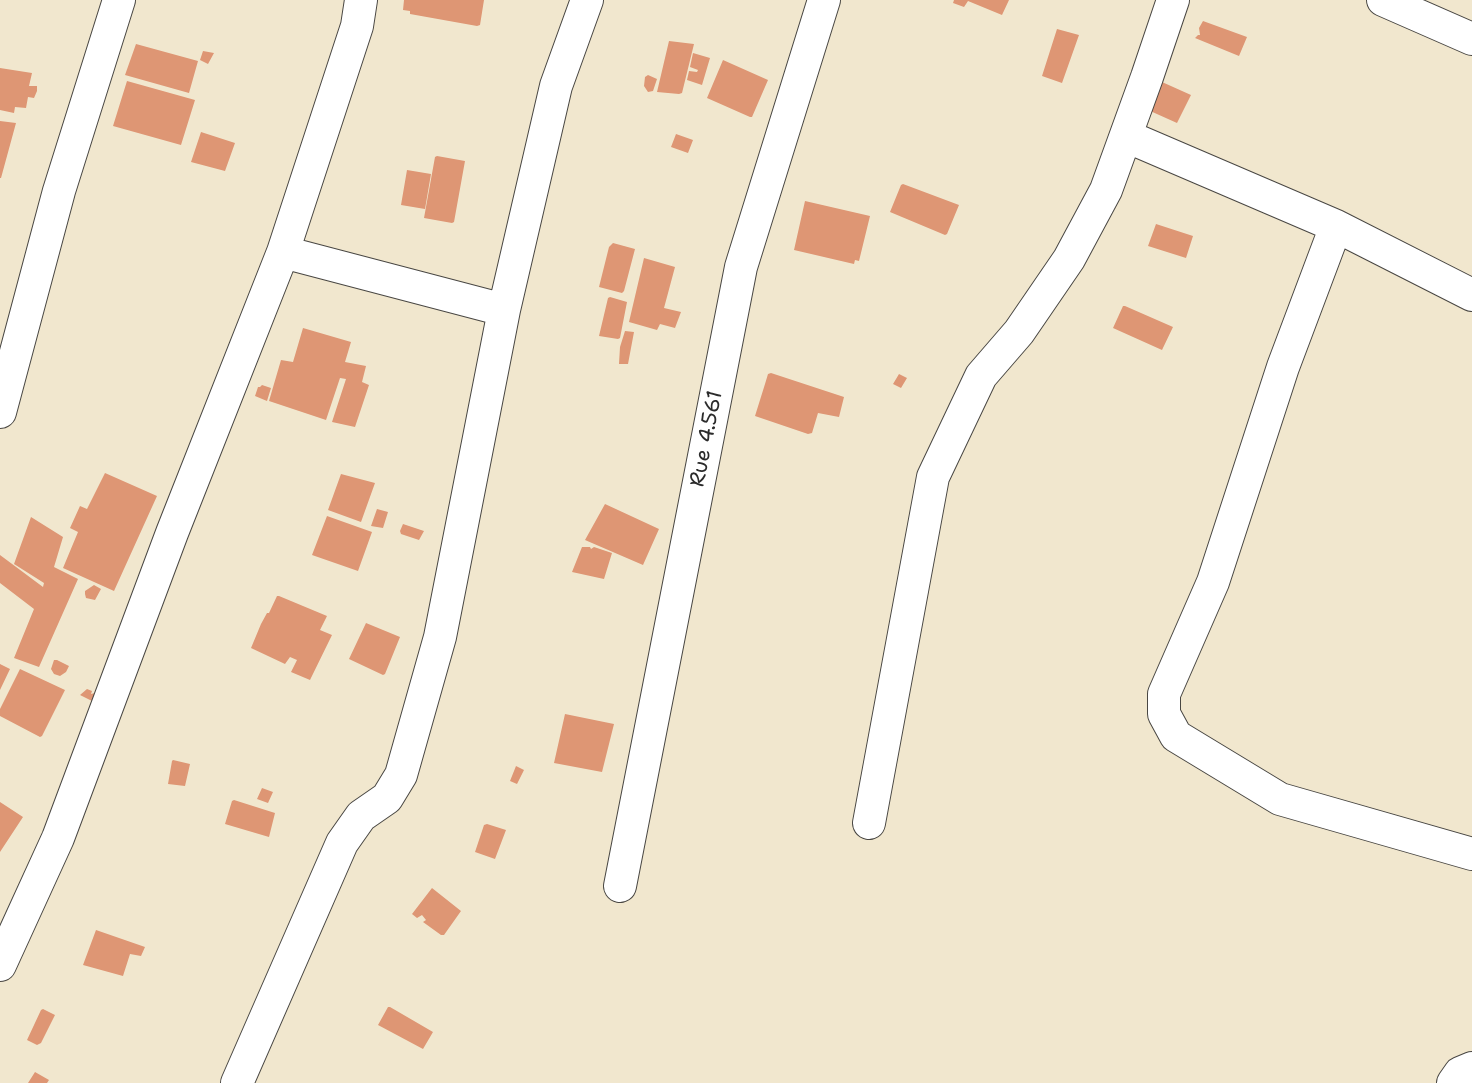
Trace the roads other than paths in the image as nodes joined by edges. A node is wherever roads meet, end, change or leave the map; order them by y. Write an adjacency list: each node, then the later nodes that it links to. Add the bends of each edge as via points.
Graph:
1 (119, 0): 13 (street, via 59,191)
2 (361, 0): 10 (street, via 357,26)
3 (587, 0): 12 (street, via 556,86)
4 (824, 0): 16 (street, Rue 4.561, via 741,267)
5 (1173, 0): 8 (street)
6 (1383, 0): 7 (street)
7 (1472, 39)
8 (1126, 136): 9 (street); 14 (street, via 1106,190 1069,259 1019,332 981,376 933,477)
9 (1336, 226): 11 (street); 15 (street, via 1283,367 1213,582 1164,694 1164,714 1176,736 1280,799)
10 (283, 252): 12 (street); 17 (street, via 58,838)
11 (1472, 295)
12 (504, 310): 19 (street, via 440,637 401,775 387,798 361,816 342,843)
13 (0, 412)
14 (869, 823)
15 (1472, 854)
16 (620, 886)
17 (0, 965)
18 (1472, 1068): 20 (street, via 1460,1073)
19 (237, 1083)
20 (1453, 1083)

